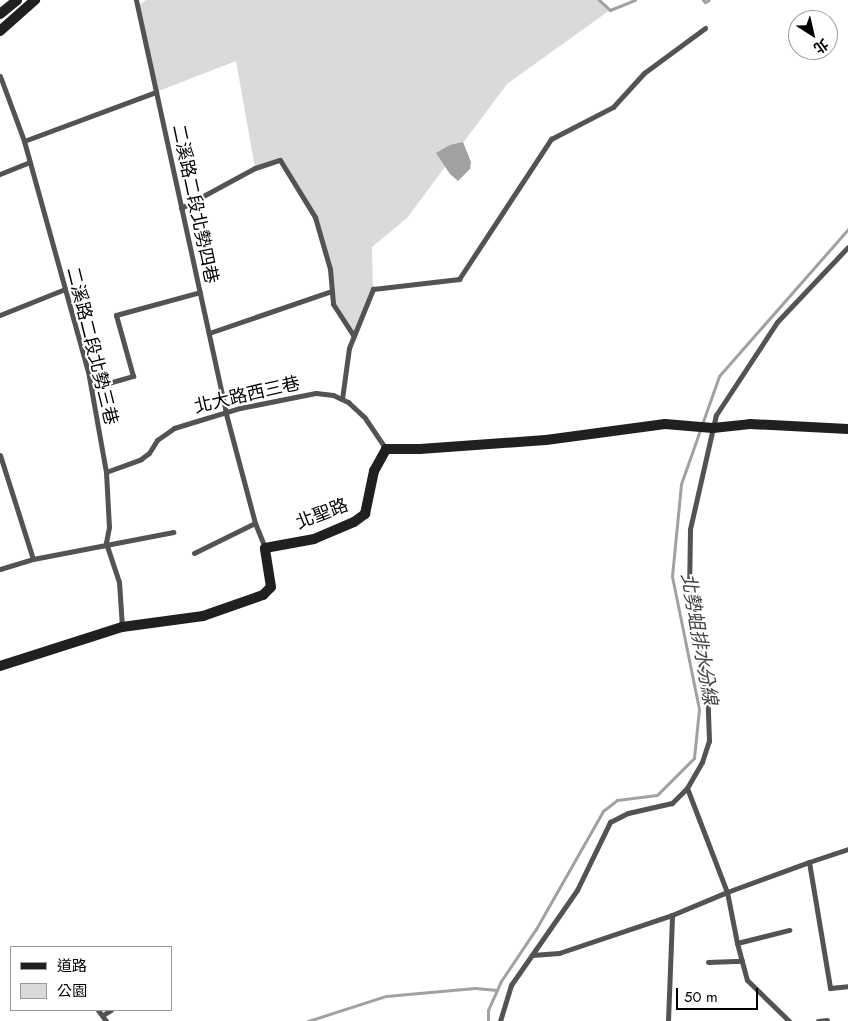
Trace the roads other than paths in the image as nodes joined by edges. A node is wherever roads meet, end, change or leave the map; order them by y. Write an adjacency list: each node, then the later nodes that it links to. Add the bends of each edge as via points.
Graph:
1 (17, 0): 4 (street)
2 (35, 0): 6 (street)
3 (136, 0): 8 (lane, 二溪路二段北勢四巷)
4 (0, 14)
5 (705, 28): 19 (lane, via 644,73 613,107 551,139 459,279 373,289)
6 (0, 31)
7 (0, 76): 9 (lane, 二溪路二段北勢三巷)
8 (156, 92): 9 (lane); 12 (lane, 二溪路二段北勢四巷)
9 (24, 141): 10 (lane, 二溪路二段北勢三巷)
10 (30, 162): 11 (lane); 14 (lane, 二溪路二段北勢三巷)
11 (0, 174)
12 (181, 208): 15 (lane, via 255,168 280,160 315,217 330,269); 16 (lane, 二溪路二段北勢四巷)
13 (848, 246): 23 (lane, via 777,322)
14 (66, 289): 17 (lane); 20 (lane, 二溪路二段北勢三巷)
15 (332, 291): 18 (lane); 19 (lane, via 333,304)
16 (200, 292): 18 (lane, 二溪路二段北勢四巷); 20 (lane, via 116,316 133,376)
17 (0, 315)
18 (209, 333): 22 (lane, 二溪路二段北勢四巷)
19 (354, 336): 21 (lane, via 349,348)
20 (91, 388): 27 (lane, 二溪路二段北勢三巷)
21 (342, 399): 22 (lane, 北大路西三巷, via 316,393 240,408); 25 (lane, 北大路西三巷, via 365,418)
22 (226, 414): 27 (lane, 北大路西三巷, via 174,428 158,440 141,460); 28 (lane)
23 (710, 428): 24 (street, via 750,424); 25 (street, via 665,424 546,440); 37 (lane, via 690,529 689,594 708,707 709,741 702,762)
24 (848, 430)
25 (386, 449): 31 (street, 北聖路, via 374,471 364,514 354,522 314,539)
26 (0, 455): 33 (lane)
27 (106, 472): 30 (lane, 二溪路二段北勢三巷, via 109,527)
28 (255, 523): 31 (lane); 32 (lane)
29 (173, 532): 30 (lane)
30 (106, 543): 33 (lane); 35 (lane, 二溪路二段北勢三巷, via 119,582)
31 (265, 548): 35 (street, via 271,587 263,595 203,616)
32 (194, 553)
33 (33, 559): 34 (lane)
34 (0, 569)
35 (122, 627): 36 (street)
36 (0, 666)
37 (687, 788): 40 (lane); 44 (lane, via 672,803 628,813 610,822 577,890)
38 (848, 849): 39 (lane)
39 (809, 862): 40 (lane); 47 (lane, via 830,988)
40 (727, 892): 41 (lane); 43 (lane)
41 (672, 915): 44 (lane, via 559,953); 54 (lane)
42 (789, 930): 43 (lane)
43 (737, 943): 45 (lane)
44 (532, 955): 53 (lane, via 511,985)
45 (742, 961): 46 (lane); 55 (lane, via 747,980)
46 (708, 962)
47 (848, 986)
48 (99, 1011): 50 (lane)
49 (109, 1011): 50 (lane)
50 (103, 1015): 52 (lane)
51 (827, 1020): 56 (lane)
52 (106, 1021)
53 (500, 1021)
54 (668, 1021)
55 (789, 1021)
56 (818, 1021)

